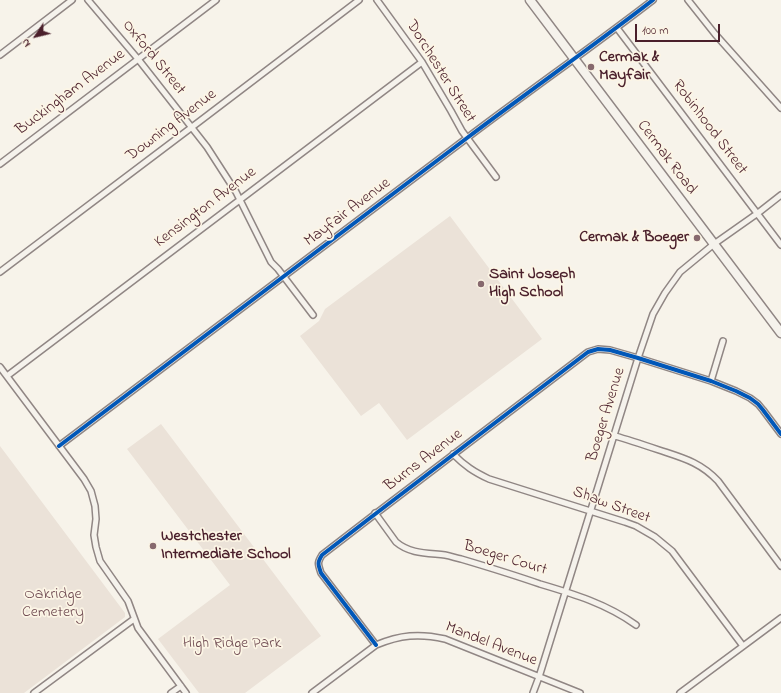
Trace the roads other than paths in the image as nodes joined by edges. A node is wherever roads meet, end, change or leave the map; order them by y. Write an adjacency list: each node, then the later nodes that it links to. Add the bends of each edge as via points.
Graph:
1 (72, 0): 10 (street)
2 (88, 0): 11 (street, Oxford Street)
3 (216, 0): 11 (street, Buckingham Avenue)
4 (359, 0): 15 (street, Downing Avenue)
5 (377, 0): 13 (street, Dorchester Street)
6 (530, 0): 12 (main road, Cermak Road)
7 (653, 0): 9 (street, Mayfair Avenue)
8 (688, 0): 14 (street)
9 (617, 28): 12 (street, Mayfair Avenue); 21 (street, Robinhood Street)
10 (0, 55)
11 (138, 59): 15 (street, Oxford Street); 17 (street, Buckingham Avenue)
12 (574, 59): 16 (street, Mayfair Avenue); 22 (main road, Cermak Road)
13 (422, 62): 16 (street, Dorchester Street); 20 (street, Kensington Avenue)
14 (781, 108)
15 (192, 127): 20 (street, Oxford Street); 24 (street, Downing Avenue)
16 (467, 138): 18 (street, Dorchester Street); 25 (street, Mayfair Avenue)
17 (0, 164)
18 (496, 177)
19 (781, 195): 21 (street, Boeger Avenue)
20 (240, 199): 25 (street, Oxford Street, via 271,262); 31 (street, Kensington Avenue)
21 (758, 213): 22 (street, Boeger Avenue); 23 (street, Robinhood Street)
22 (714, 244): 27 (main road, Cermak Road); 29 (street, Boeger Avenue, via 680,272 665,292 653,314)
23 (781, 245)
24 (0, 272)
25 (284, 277): 26 (street, Oxford Street); 35 (street, Mayfair Avenue)
26 (313, 316)
27 (781, 333)
28 (723, 341): 32 (street)
29 (638, 358): 32 (street, Burns Avenue); 34 (street, Boeger Avenue); 36 (street, Burns Avenue, via 610,350 598,349 588,352)
30 (0, 367): 31 (street)
31 (7, 376): 35 (street)
32 (711, 381): 33 (street, Burns Avenue, via 750,398 763,410)
33 (781, 434)
34 (614, 436): 37 (street, Boeger Avenue); 39 (street, via 692,461 711,474)
35 (59, 446): 42 (street, via 91,491 96,519 94,535 100,561 124,594)
36 (453, 454): 37 (street, Shaw Street, via 473,472 489,479); 38 (street, Burns Avenue)
37 (590, 511): 40 (street, Boeger Avenue); 45 (street, Shaw Street, via 636,526 664,544 680,561)
38 (375, 514): 40 (street, Boeger Court, via 400,546 416,552 461,559); 44 (street, Burns Avenue, via 322,555 318,565)
39 (781, 566)
40 (565, 592): 43 (street, Boeger Court, via 605,606); 46 (street, Boeger Avenue)
41 (781, 618): 45 (street)
42 (134, 619): 47 (street); 48 (street)
43 (636, 625)
44 (376, 645): 46 (street, Mandel Avenue, via 404,636 433,636); 51 (street, Mandel Avenue)
45 (743, 646): 54 (street)
46 (539, 677): 52 (street, Boeger Avenue); 53 (street, Mandel Avenue)
47 (181, 686): 49 (street); 50 (street)
48 (34, 693)
49 (171, 693)
50 (186, 693)
51 (312, 693)
52 (533, 693)
53 (580, 693)
54 (680, 693)

